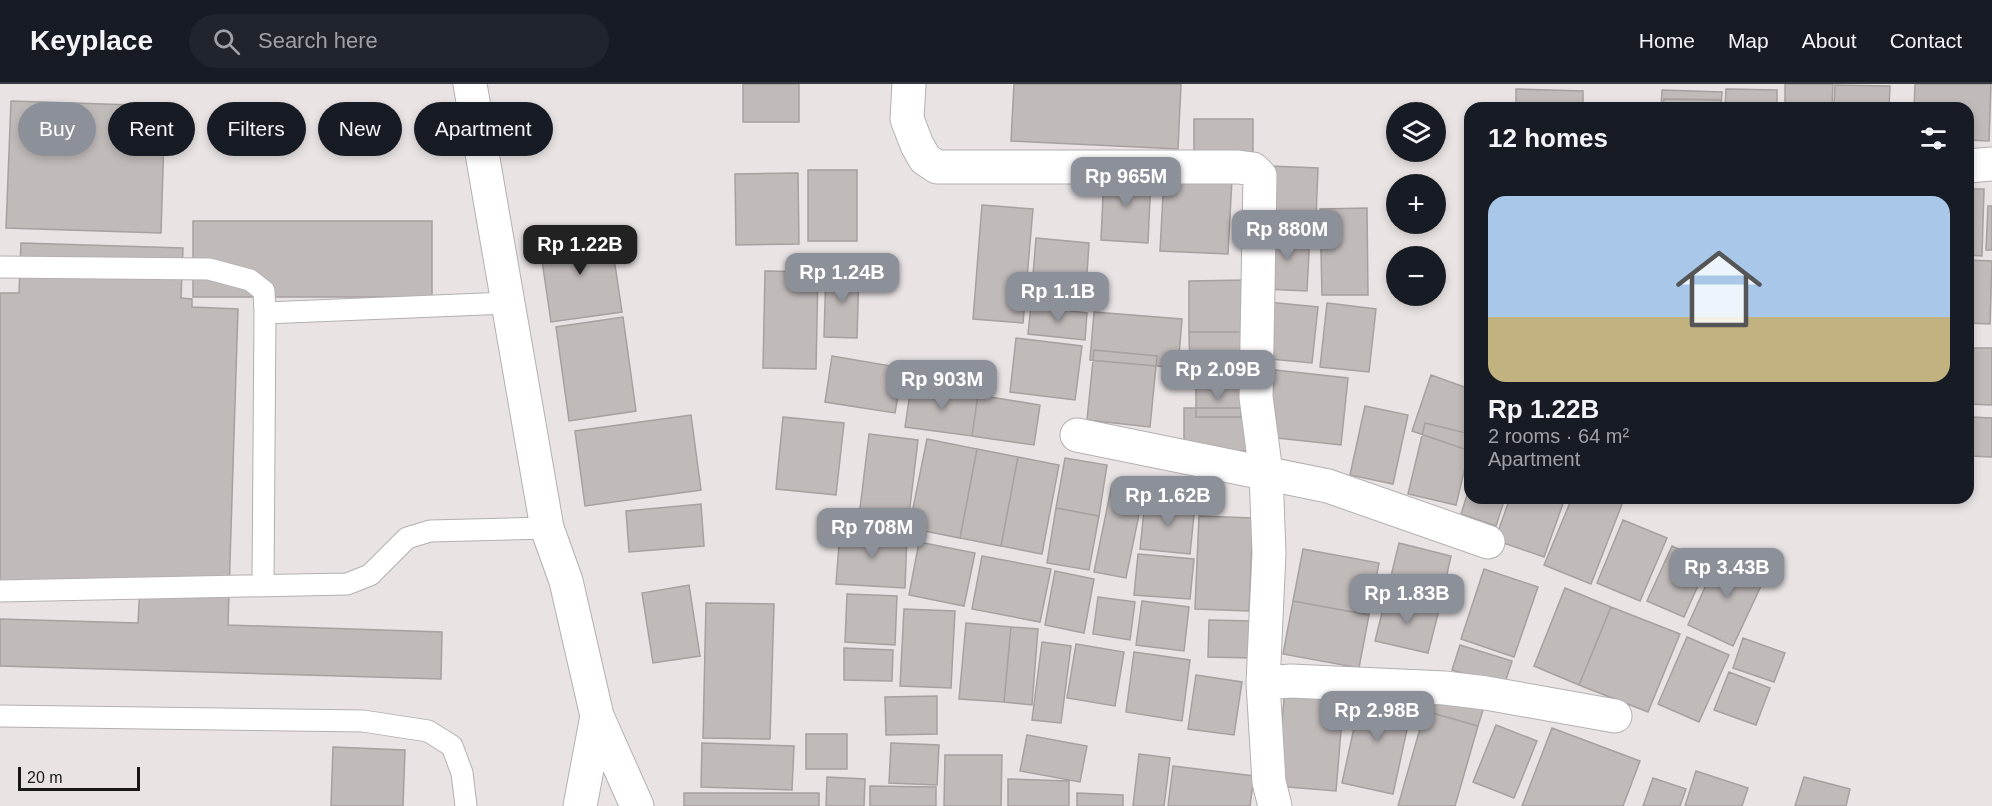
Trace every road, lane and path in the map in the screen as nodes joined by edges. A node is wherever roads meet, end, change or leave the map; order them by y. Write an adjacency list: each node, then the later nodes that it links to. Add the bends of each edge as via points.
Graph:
1 (470, 84): 6 (street)
2 (909, 84): 9 (street, via 907,119 917,146 937,167 1238,167 1253,169 1260,176 1256,397)
3 (1992, 164): 4 (street)
4 (1974, 166)
5 (0, 267): 7 (lane, via 209,269 250,280 264,291)
6 (508, 303): 7 (lane); 10 (street)
7 (265, 314): 12 (lane)
8 (1077, 435): 9 (street)
9 (1266, 473): 11 (street, via 1328,486); 14 (street, via 1269,553)
10 (547, 528): 12 (lane, via 430,531 407,538 370,574 347,584); 16 (street, via 566,581)
11 (1488, 542)
12 (263, 585): 13 (lane)
13 (0, 591)
14 (1263, 683): 17 (street, via 1445,688); 21 (street, via 1269,782)
15 (0, 716): 18 (lane, via 363,720 428,730 452,746 462,773)
16 (597, 716): 19 (street); 20 (street)
17 (1615, 716)
18 (466, 806)
19 (580, 806)
20 (637, 806)
21 (1275, 806)

